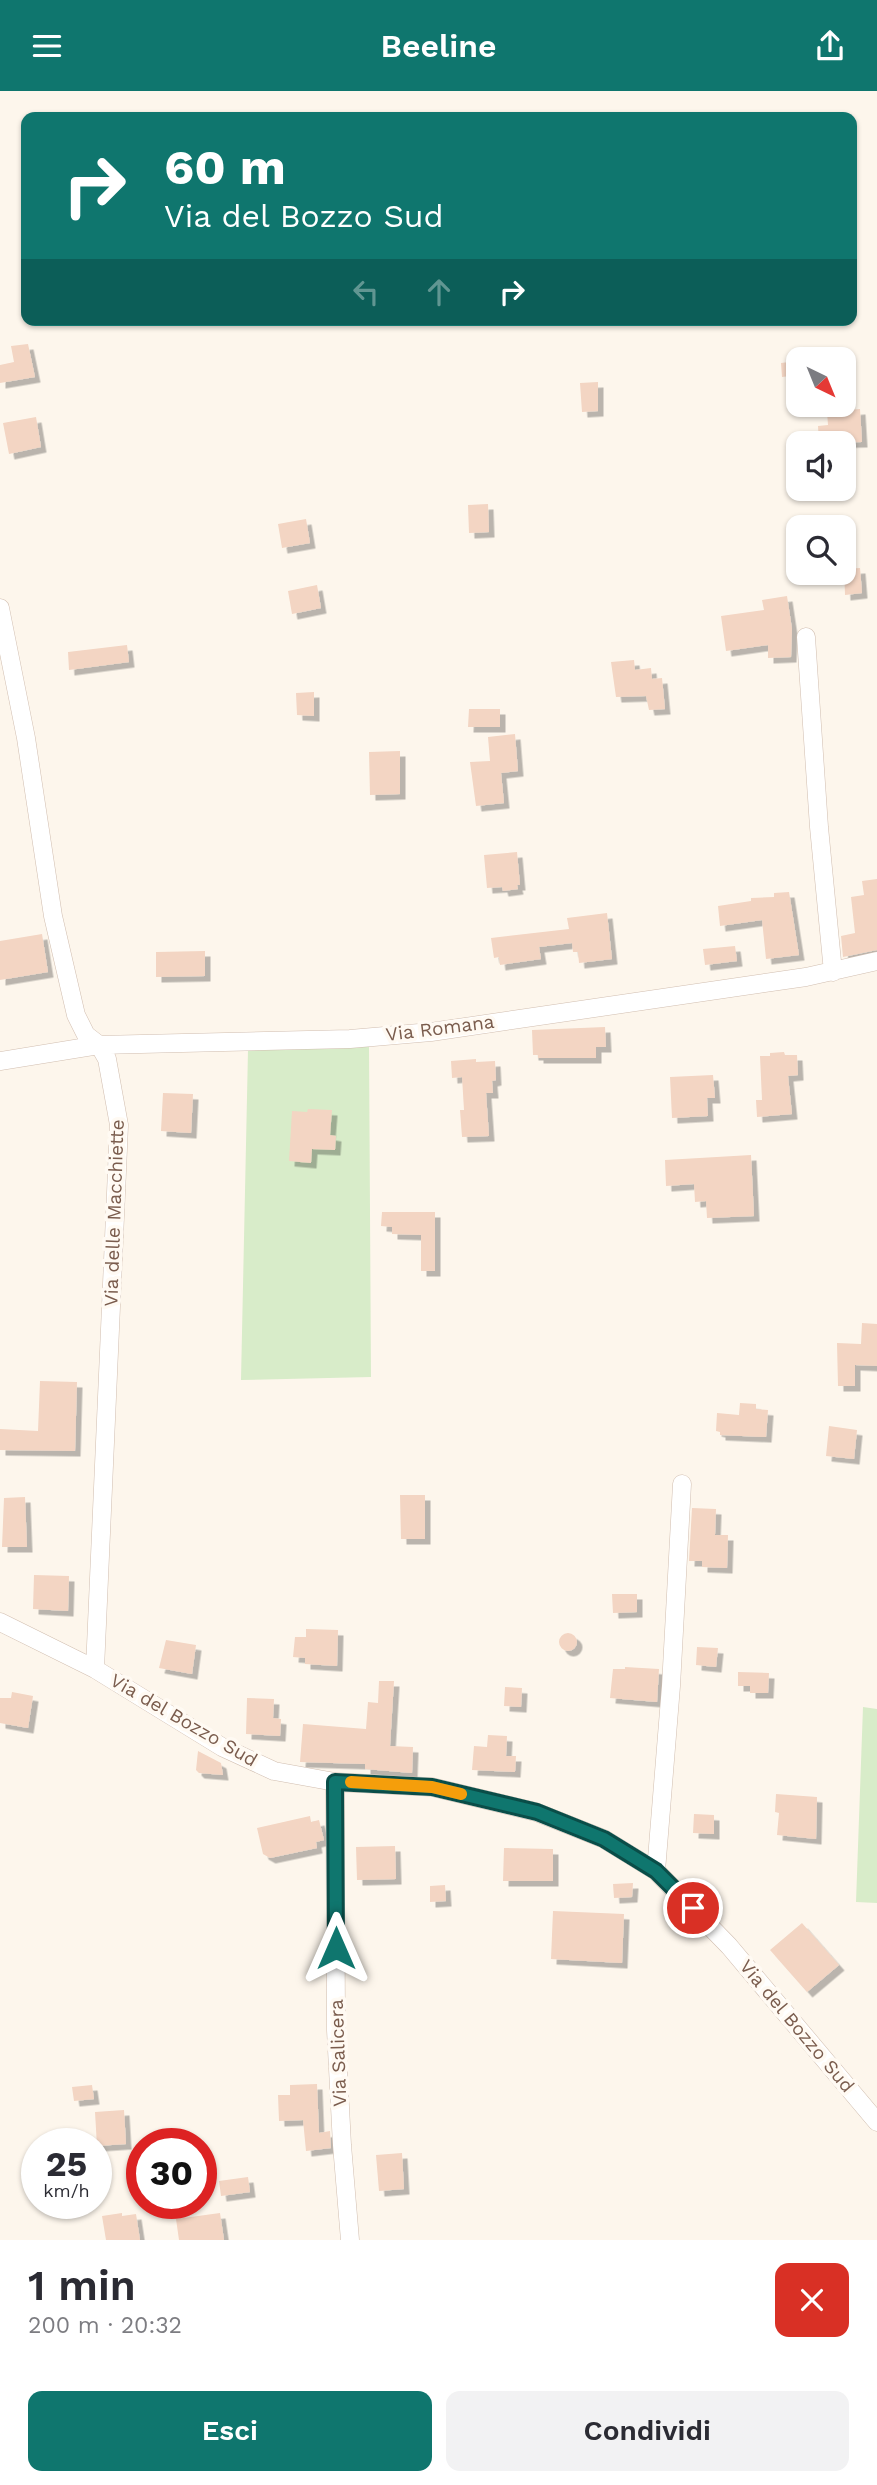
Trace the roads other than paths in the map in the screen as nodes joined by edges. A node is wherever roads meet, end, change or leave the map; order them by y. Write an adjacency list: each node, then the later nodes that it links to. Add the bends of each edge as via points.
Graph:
1 (0, 608): 5 (street, Via delle Macchiette, via 26,738 53,916 76,1015 86,1035)
2 (806, 637): 4 (street)
3 (877, 961): 4 (street, Via Romana)
4 (833, 972): 5 (street, Via Romana, via 431,1032 350,1039)
5 (99, 1045): 6 (street, Via Romana); 9 (street, Via delle Macchiette, via 111,1072 119,1125)
6 (0, 1061)
7 (682, 1484): 11 (street)
8 (0, 1622): 9 (street, Via del Bozzo Sud)
9 (95, 1669): 10 (street, Via del Bozzo Sud, via 222,1747 274,1771)
10 (335, 1782): 11 (street, Via del Bozzo Sud, via 432,1787 537,1812 604,1839); 13 (street, Via Salicera, via 337,2030)
11 (656, 1871): 12 (street, Via del Bozzo Sud, via 729,1946)
12 (877, 2122)
13 (350, 2240)

